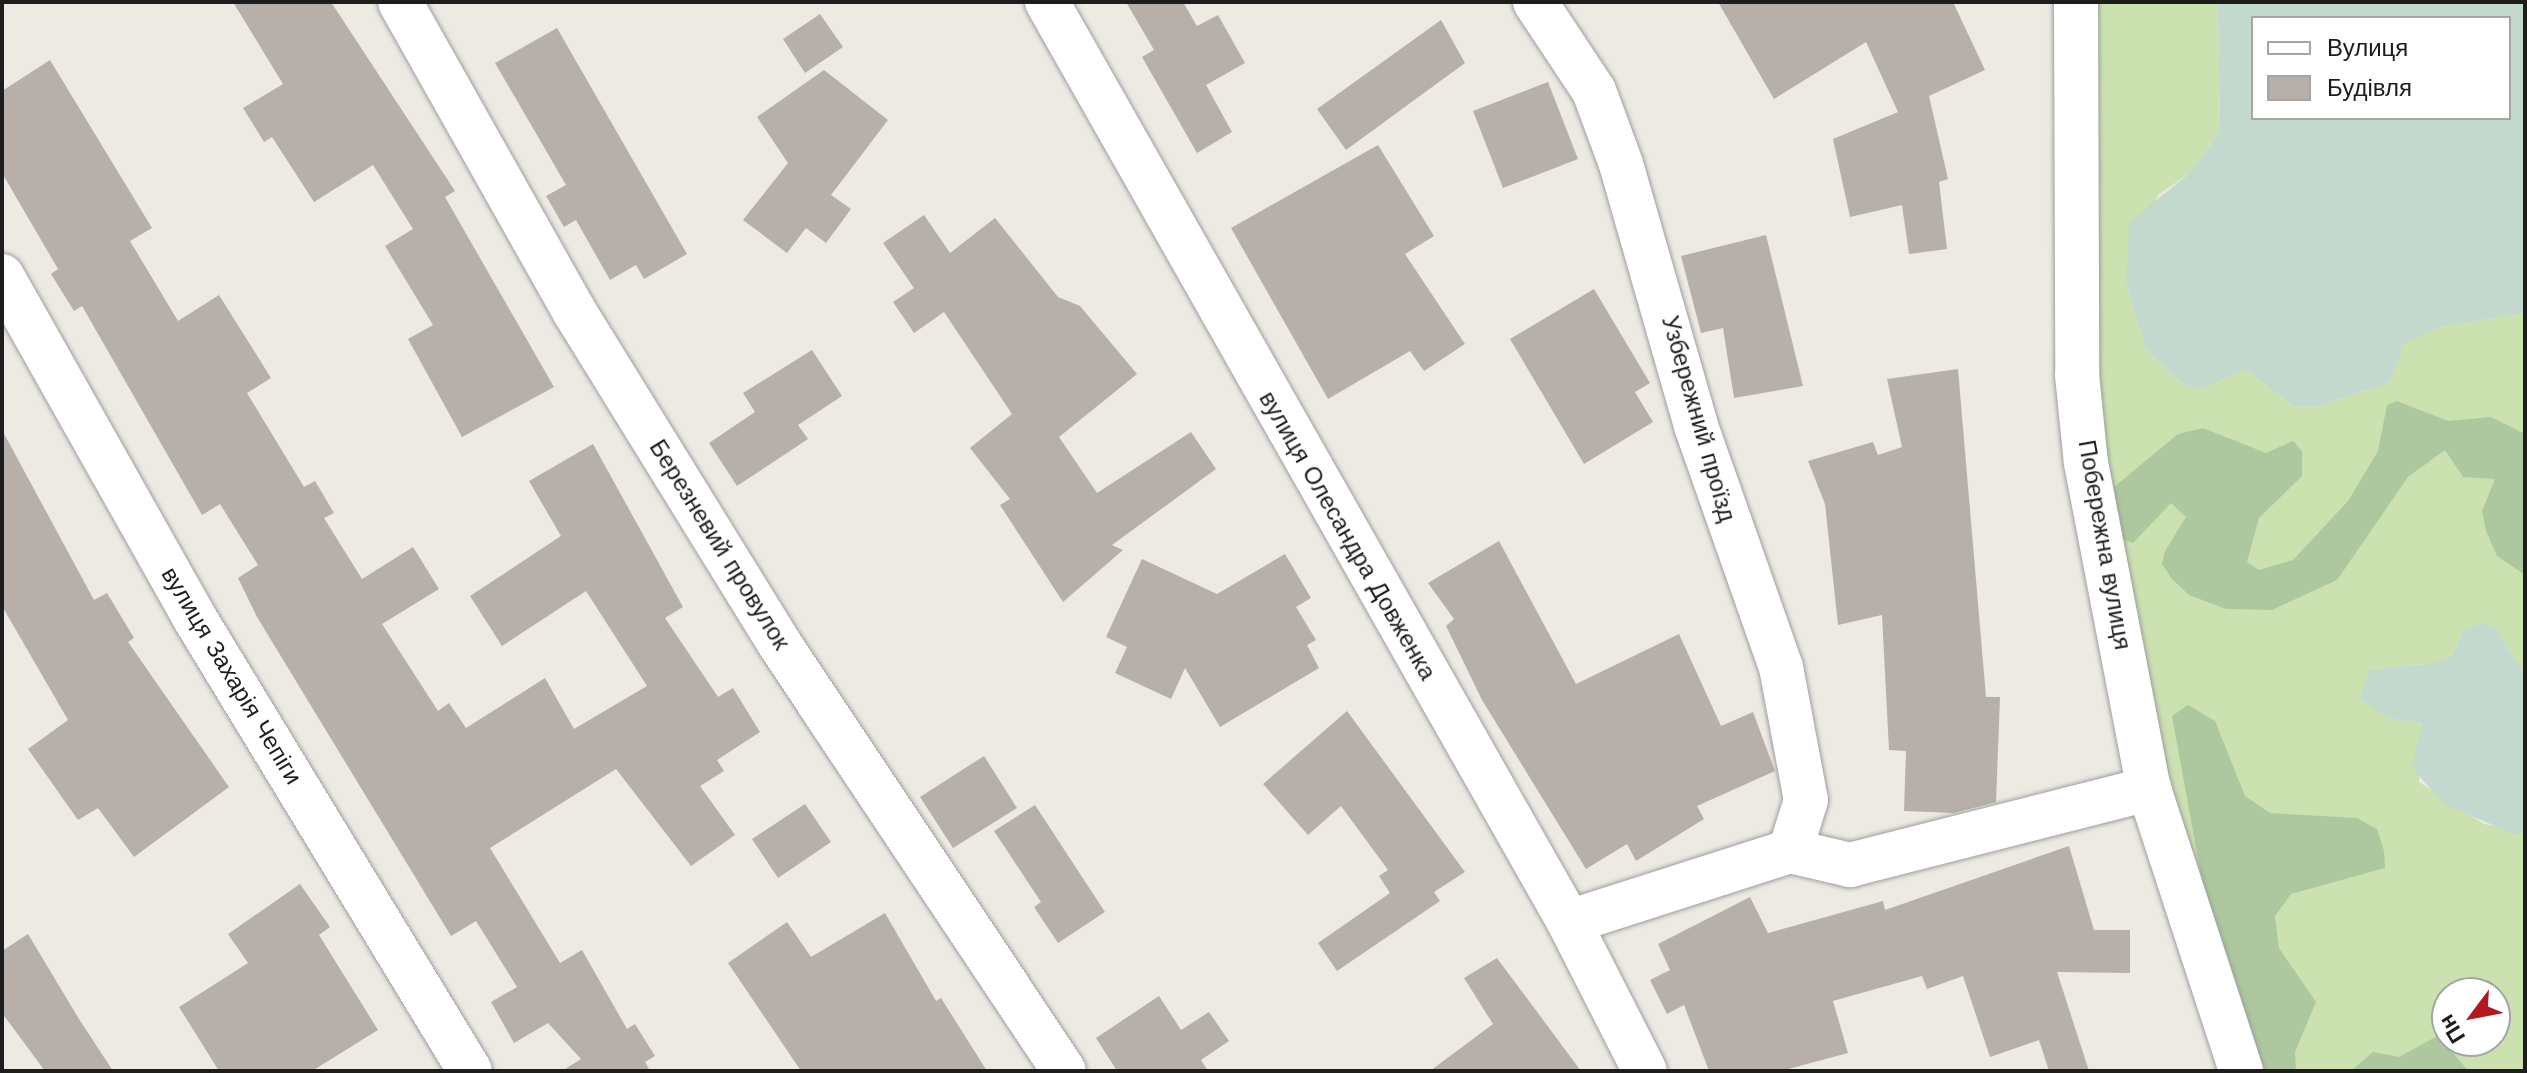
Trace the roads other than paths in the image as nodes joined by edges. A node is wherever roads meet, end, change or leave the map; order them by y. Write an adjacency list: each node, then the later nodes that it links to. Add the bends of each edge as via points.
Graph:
1 (400, 2): 10 (street, Березневий провулок, via 574,311 771,630)
2 (1047, 2): 8 (street, вулиця Олесандра Довженка)
3 (1535, 2): 7 (street, Узбережний проїзд, via 1594,91 1621,164 1696,426 1781,667 1806,800)
4 (2076, 2): 6 (street, Побережна вулиця, via 2077,375 2086,463)
5 (2, 276): 9 (street, вулиця Захарія Чепіги, via 194,617)
6 (2149, 789): 7 (street, via 1850,865); 12 (street, Побережна вулиця)
7 (1790, 851): 8 (street)
8 (1569, 922): 11 (street, вулиця Олесандра Довженка)
9 (470, 1071)
10 (1064, 1071)
11 (1645, 1071)
12 (2241, 1071)

